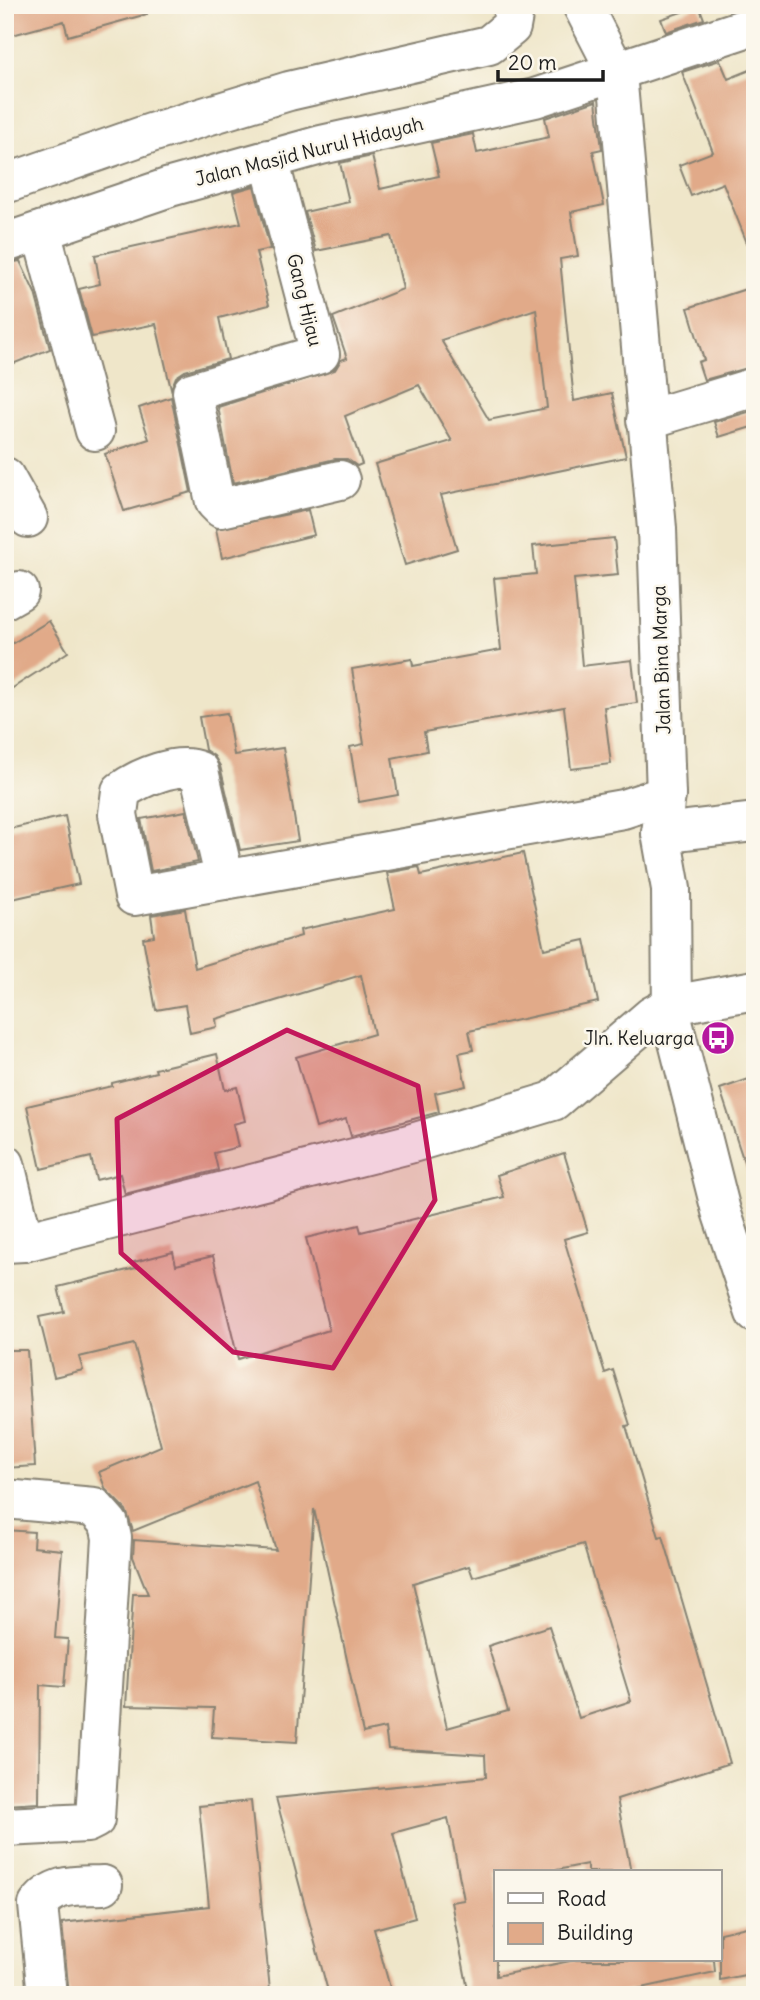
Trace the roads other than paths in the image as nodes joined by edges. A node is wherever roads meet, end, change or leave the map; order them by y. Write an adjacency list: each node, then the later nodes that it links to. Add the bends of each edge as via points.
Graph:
1 (515, 5): 6 (street, via 510,27 489,45 289,92 151,133)
2 (582, 5): 4 (street, Jalan Bina Marga)
3 (755, 24): 4 (street, Jalan Masjid Nurul Hidayah)
4 (617, 73): 5 (street, Jalan Masjid Nurul Hidayah, via 535,98); 10 (street, Jalan Bina Marga)
5 (269, 159): 7 (street, Jalan Masjid Nurul Hidayah); 13 (street, Gang Hijau, via 320,354 192,392 216,507)
6 (5, 184)
7 (41, 231): 8 (street, Jalan Masjid Nurul Hidayah); 11 (street)
8 (5, 243)
9 (755, 387): 10 (street)
10 (646, 420): 15 (street, Jalan Bina Marga, via 657,529)
11 (95, 432)
12 (5, 477): 14 (street)
13 (340, 480)
14 (28, 518)
15 (666, 795): 17 (street, Jalan Bina Marga); 18 (street, via 623,809)
16 (755, 822): 17 (street)
17 (661, 833): 20 (street, Jalan Bina Marga, via 671,889)
18 (225, 880)
19 (755, 990): 20 (street)
20 (672, 1005): 22 (street, via 652,1016 553,1101 409,1144); 23 (street, Jalan Bina Marga, via 721,1211)
21 (5, 1164): 22 (street)
22 (15, 1242)
23 (755, 1313)
24 (5, 1499): 25 (street, via 94,1507 109,1524 113,1538 95,1819)
25 (5, 1827)
26 (103, 1885): 27 (street, via 60,1886 38,1905)
27 (47, 1995)

